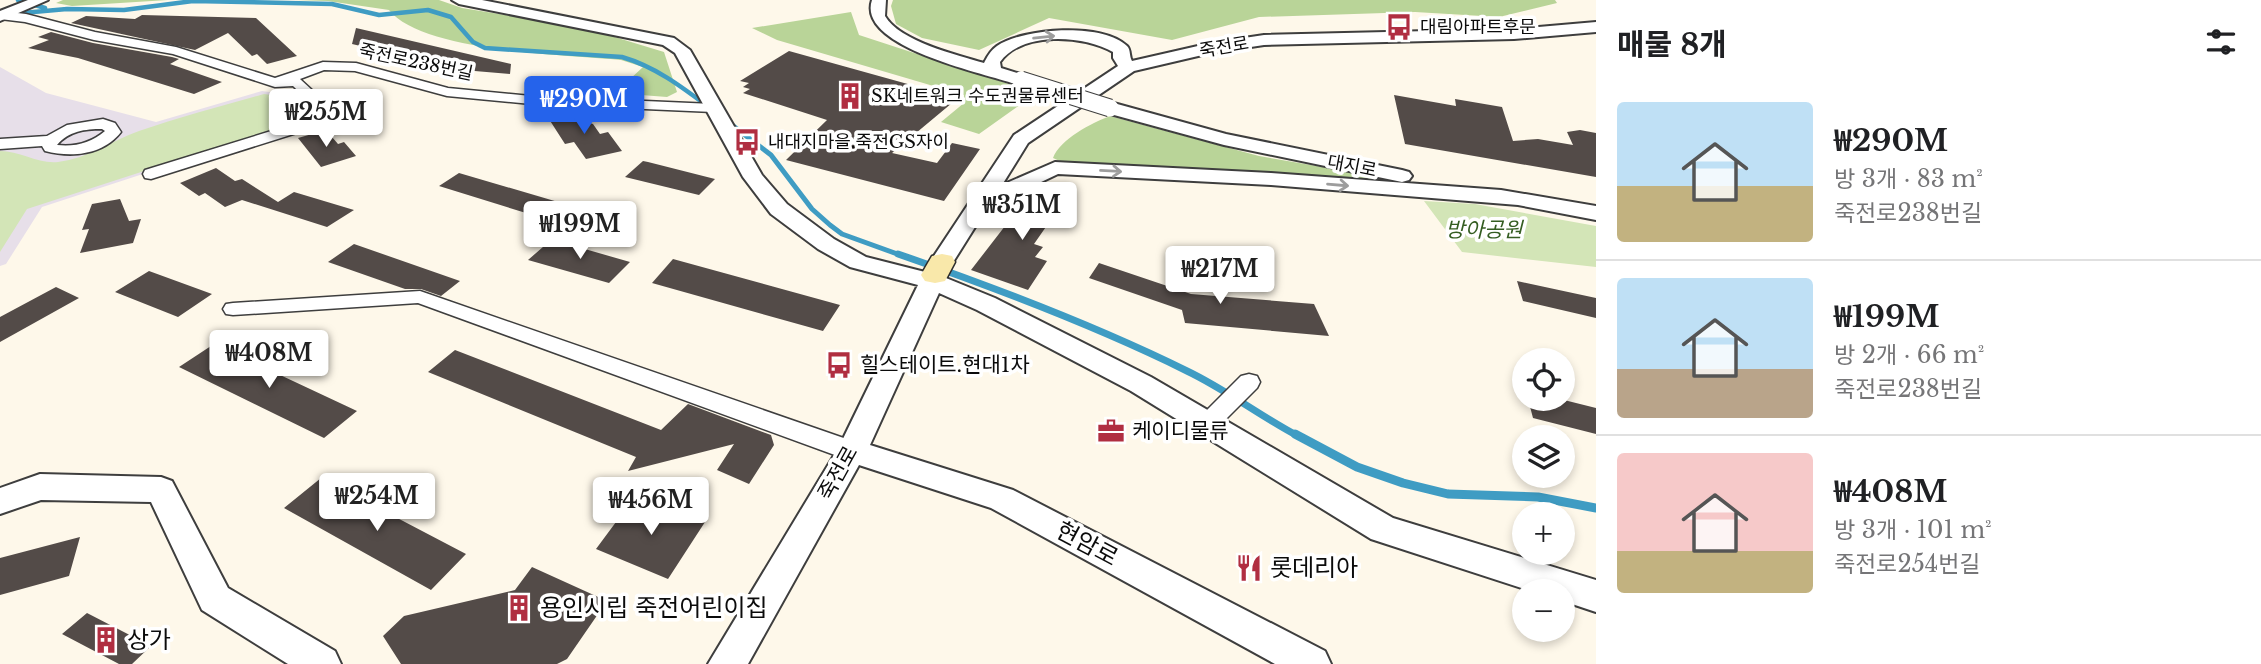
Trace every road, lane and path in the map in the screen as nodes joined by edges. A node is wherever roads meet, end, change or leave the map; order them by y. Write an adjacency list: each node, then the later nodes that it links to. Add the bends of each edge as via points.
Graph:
1 (41, 0): 4 (street)
2 (459, 0): 9 (street, via 667,41 682,50)
3 (879, 0): 7 (street, via 879,19 897,36)
4 (4, 16): 8 (street, via 176,51)
5 (1596, 27): 6 (street, 죽전로, via 1514,34 1264,40)
6 (1128, 67): 7 (street, one-way to 6, via 992,62 1001,50 1030,39 1068,35 1113,43); 14 (street, 죽전로, via 1021,139)
7 (993, 70): 13 (street, 대지로, bridge, via 1224,139)
8 (275, 83): 9 (street, 죽전로238번길, via 323,66 356,67 447,92); 12 (street, via 296,82 333,117)
9 (710, 112): 16 (street, via 753,177 779,209 798,223 858,262)
10 (50, 141): 11 (street)
11 (0, 144)
12 (151, 174)
13 (1518, 200): 14 (street, one-way to 13, via 1055,168 1270,179); 15 (street, 대지로)
14 (978, 205): 16 (street, 죽전로)
15 (1596, 213)
16 (936, 272): 19 (street); 20 (street, 죽전로)
17 (233, 309): 20 (street, via 420,297)
18 (1249, 382): 19 (street)
19 (1207, 424): 22 (street, via 1383,529)
20 (852, 451): 24 (street, 죽전로); 25 (street, 현암로, via 1002,499)
21 (0, 501): 23 (street, via 40,487 161,490 215,599)
22 (1596, 596)
23 (322, 664)
24 (727, 664)
25 (1312, 664)

